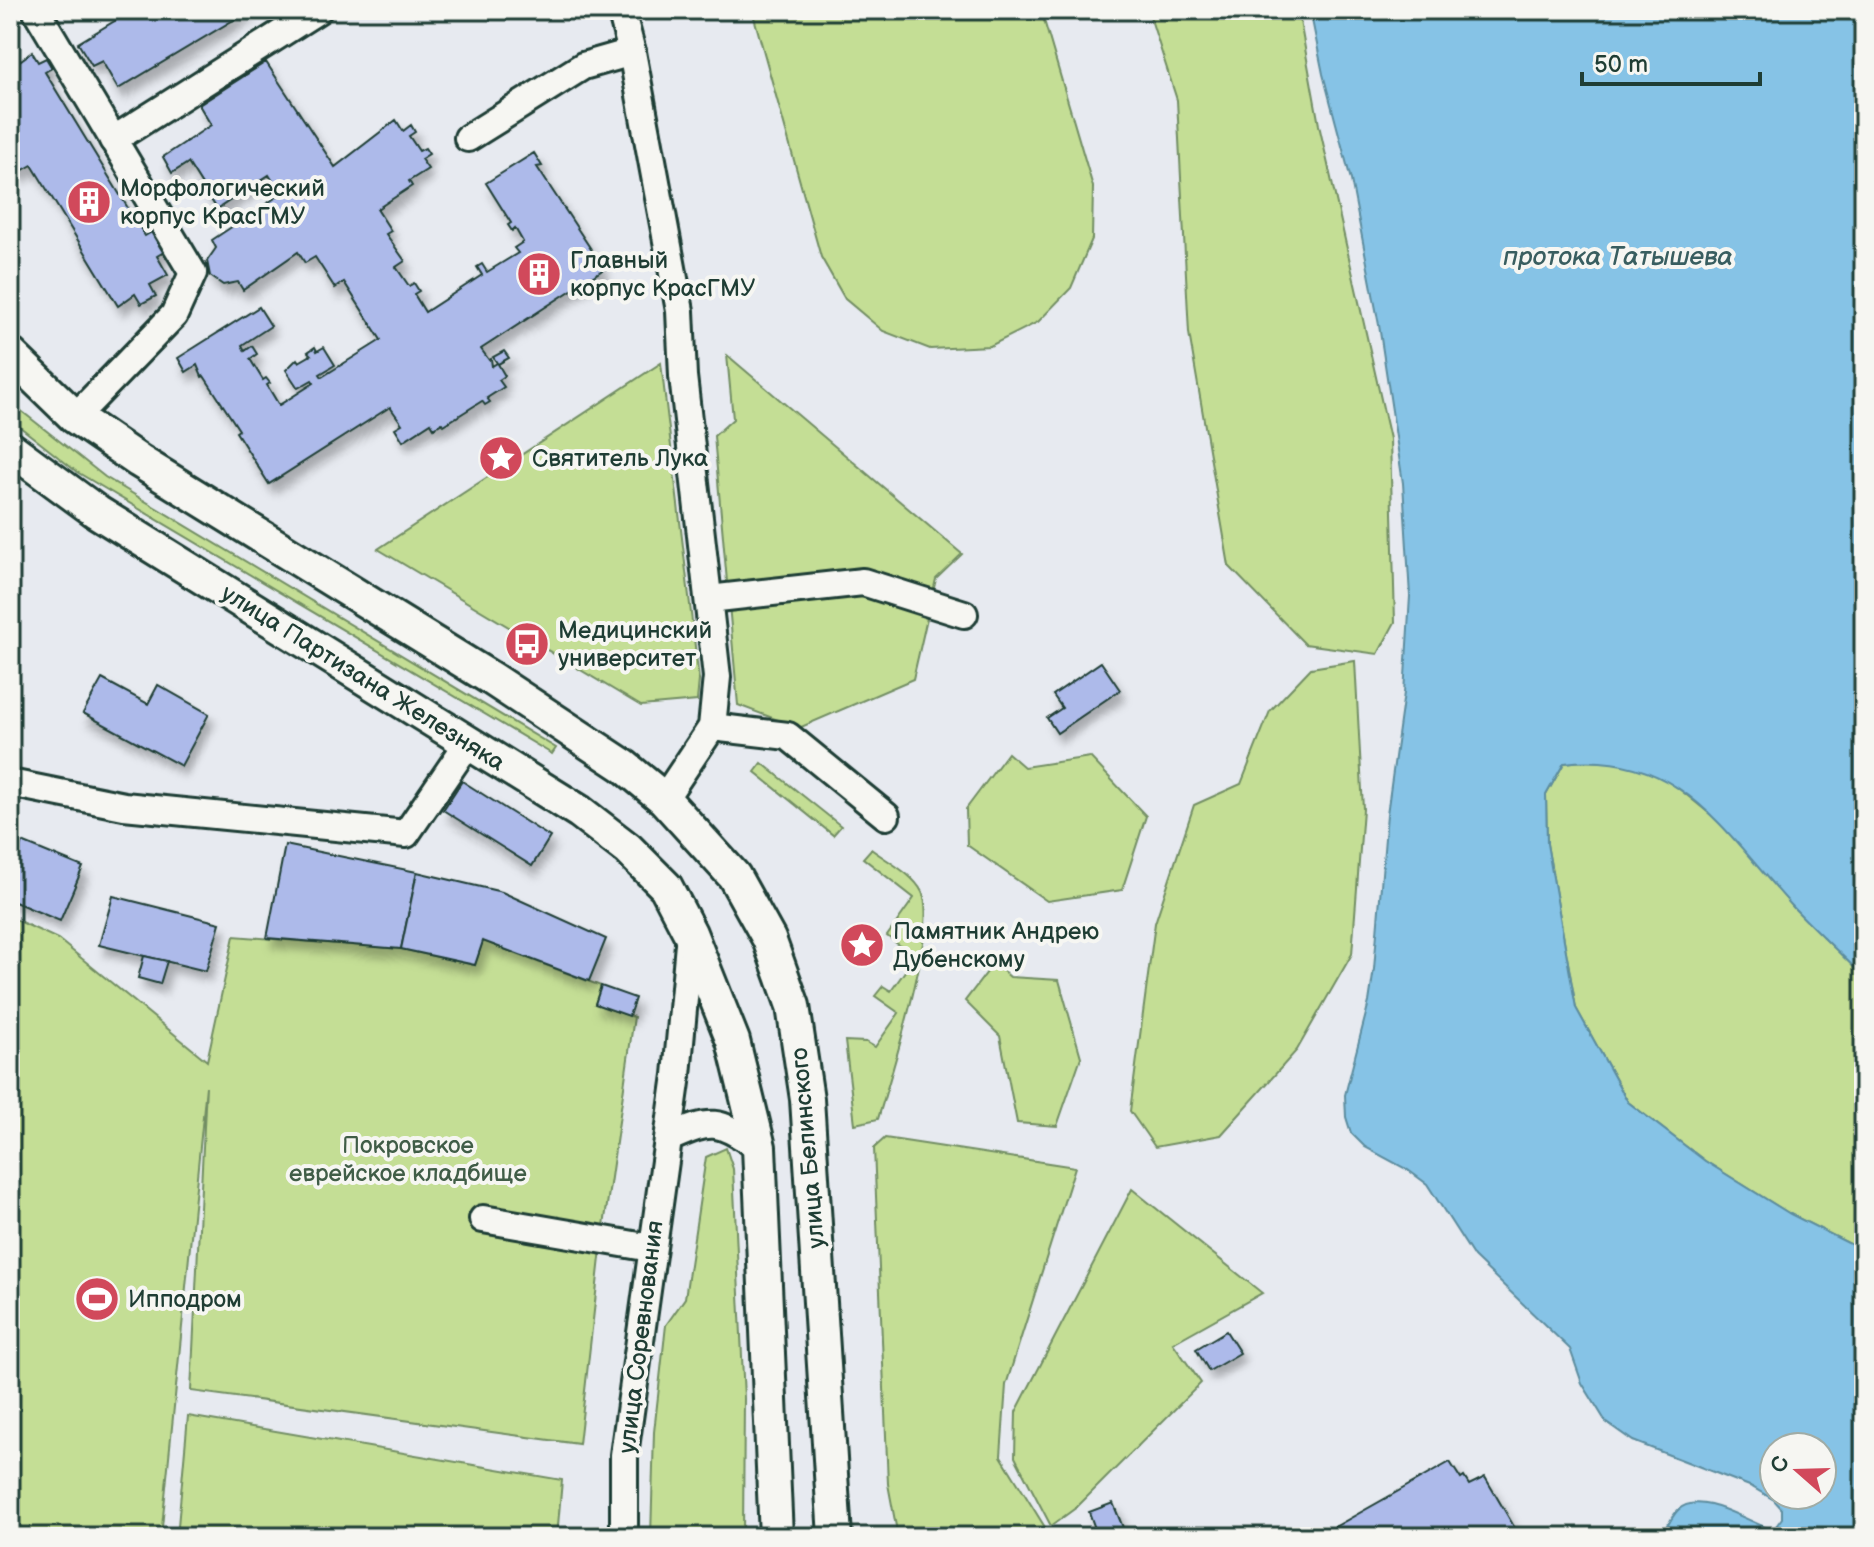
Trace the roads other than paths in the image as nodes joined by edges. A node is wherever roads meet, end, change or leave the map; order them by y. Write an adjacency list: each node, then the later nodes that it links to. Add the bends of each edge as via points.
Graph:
1 (36, 10): 6 (street)
2 (318, 10): 6 (street)
3 (621, 10): 4 (street)
4 (632, 52): 5 (street, via 583,66); 10 (street, via 680,311)
5 (468, 138)
6 (113, 140): 8 (street, via 193,273 174,315)
7 (10, 354): 8 (main road)
8 (75, 417): 15 (main road, via 542,711)
9 (10, 448): 13 (main road, улица Партизана Железняка, via 97,512)
10 (709, 599): 11 (street, via 863,582); 12 (street, via 717,677)
11 (964, 614)
12 (712, 727): 15 (street); 16 (street, via 788,736)
13 (468, 743): 14 (street, via 406,834 124,806); 17 (main road, улица Партизана Железняка, via 580,812 628,849 666,887)
14 (10, 783)
15 (664, 799): 24 (main road, улица Белинского, via 734,876 769,939 793,1006 810,1129)
16 (886, 816)
17 (690, 933): 18 (street, улица Соревнования); 19 (main road, улица Белинского, via 733,1041)
18 (669, 1138): 19 (street, via 703,1123 728,1127); 21 (street, улица Соревнования)
19 (759, 1147): 23 (main road, улица Белинского)
20 (483, 1219): 21 (street)
21 (651, 1248): 22 (street, улица Соревнования, via 624,1455)
22 (624, 1537)
23 (776, 1537)
24 (835, 1537)

